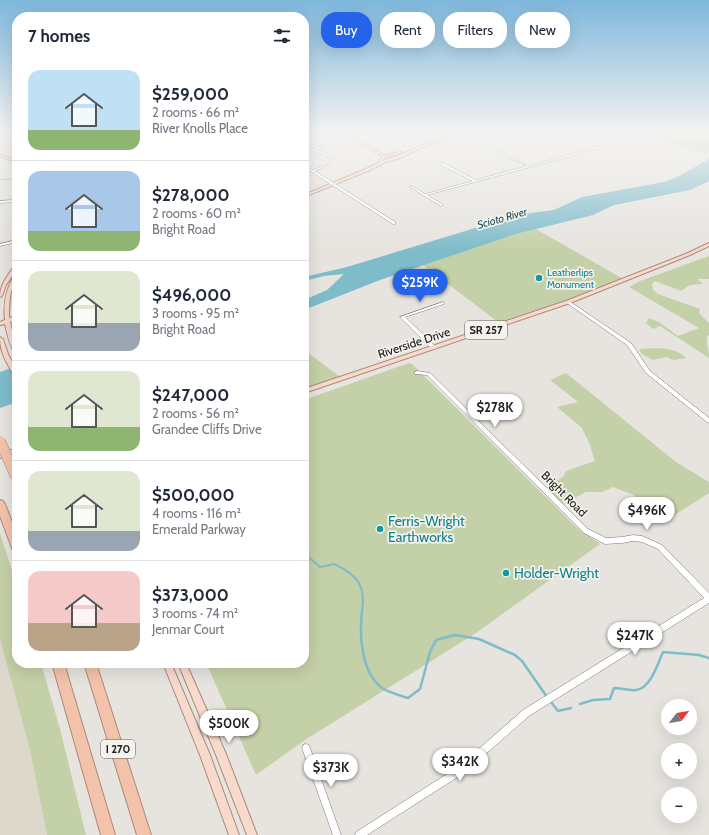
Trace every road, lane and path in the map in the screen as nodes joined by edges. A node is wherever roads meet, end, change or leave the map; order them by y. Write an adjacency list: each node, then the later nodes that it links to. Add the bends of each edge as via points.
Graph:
1 (316, 173): 6 (street)
2 (360, 173): 6 (main road)
3 (459, 173): 5 (street)
4 (503, 173): 5 (street)
5 (475, 181): 9 (street)
6 (334, 184): 8 (main road); 13 (street)
7 (411, 187): 9 (street)
8 (309, 194)
9 (425, 195): 12 (street)
10 (0, 202): 11 (street)
11 (12, 202)
12 (440, 205)
13 (394, 223)
14 (12, 242): 16 (street)
15 (709, 244): 20 (main road, Riverside Drive / SR 257)
16 (0, 245)
17 (12, 273): 19 (main road)
18 (12, 284): 23 (main road, via 6,299)
19 (0, 296)
20 (568, 302): 27 (main road, Riverside Drive / SR 257); 31 (street, via 629,344 648,372)
21 (443, 303): 27 (street, via 402,317)
22 (12, 320): 23 (main road)
23 (8, 321): 24 (main road); 26 (main road)
24 (0, 324)
25 (0, 339): 28 (main road)
26 (12, 339)
27 (434, 348): 30 (main road, Riverside Drive / SR 257)
28 (12, 367)
29 (417, 373): 38 (street, Bright Road, via 428,374 586,531 605,541 633,538 660,547)
30 (309, 388)
31 (709, 421)
32 (0, 441): 35 (highway, bridge)
33 (12, 452): 34 (main road)
34 (0, 456)
35 (12, 466)
36 (0, 504): 37 (highway)
37 (12, 535)
38 (709, 598): 49 (street, via 542,702 461,770)
39 (59, 668): 44 (highway, I 270)
40 (92, 668): 45 (highway, I 270)
41 (169, 668): 46 (main road)
42 (184, 668): 47 (main road)
43 (306, 748): 48 (street)
44 (108, 835)
45 (144, 835)
46 (234, 835)
47 (252, 835)
48 (337, 835)
49 (359, 835)

